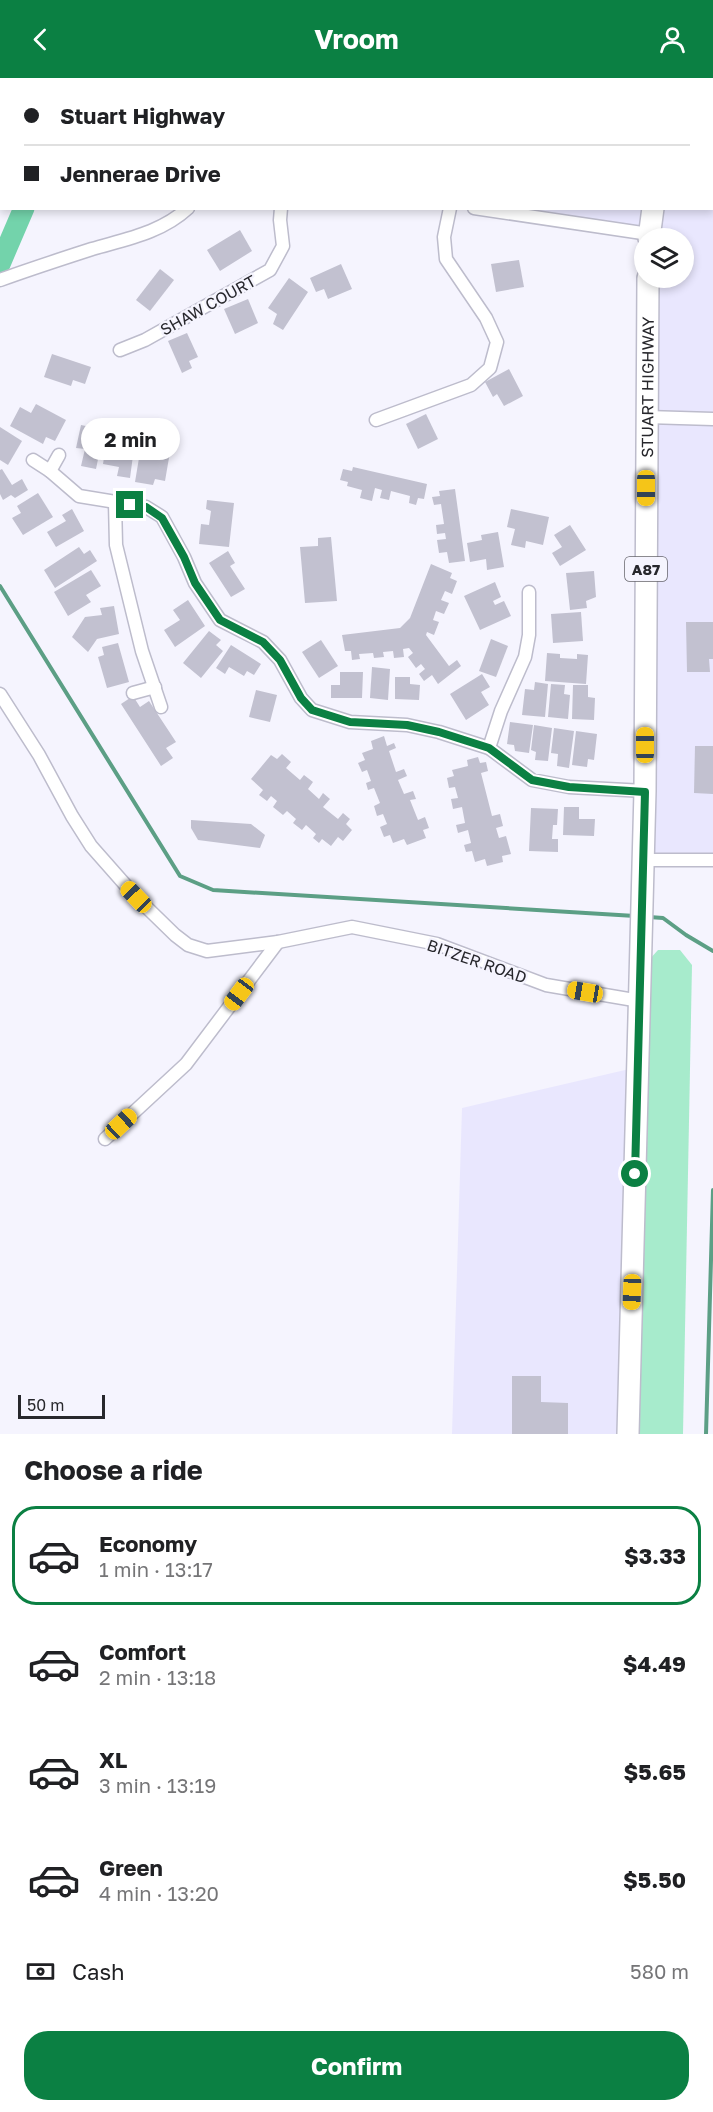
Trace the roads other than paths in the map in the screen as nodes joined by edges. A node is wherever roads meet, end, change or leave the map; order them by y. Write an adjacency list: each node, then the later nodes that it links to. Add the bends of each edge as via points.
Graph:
1 (186, 210): 8 (street, via 153,232)
2 (281, 210): 10 (street, SHAW COURT, via 283,246 270,270)
3 (450, 210): 13 (street, via 444,237 446,259 486,318 497,342 490,368 471,385)
4 (486, 210): 7 (street)
5 (653, 210): 6 (highway)
6 (650, 228)
7 (634, 234)
8 (0, 280)
9 (648, 288): 11 (highway, STUART HIGHWAY / A87)
10 (120, 350)
11 (647, 417): 12 (street); 24 (highway, STUART HIGHWAY / A87)
12 (713, 419)
13 (376, 420)
14 (59, 455): 16 (street)
15 (33, 460): 16 (street)
16 (50, 471): 17 (street, via 79,496)
17 (115, 503): 19 (street, via 116,545 142,651); 23 (street, via 146,507 162,518 195,583 220,620 263,642 280,660 312,710 350,722 407,725)
18 (529, 592): 23 (street, via 525,657)
19 (155, 687): 20 (street); 22 (street)
20 (133, 693)
21 (0, 694): 27 (street, BITZER ROAD, via 91,846 175,935 188,945 207,951)
22 (161, 706)
23 (489, 748): 24 (street, via 532,780 569,787)
24 (645, 792): 25 (highway, STUART HIGHWAY / A87)
25 (642, 860): 26 (street); 28 (highway, STUART HIGHWAY / A87)
26 (713, 860)
27 (278, 942): 28 (street, BITZER ROAD, via 352,927 437,944 546,986); 29 (street, via 186,1064)
28 (640, 1001): 30 (highway, STUART HIGHWAY / A87)
29 (105, 1139)
30 (628, 1434)

